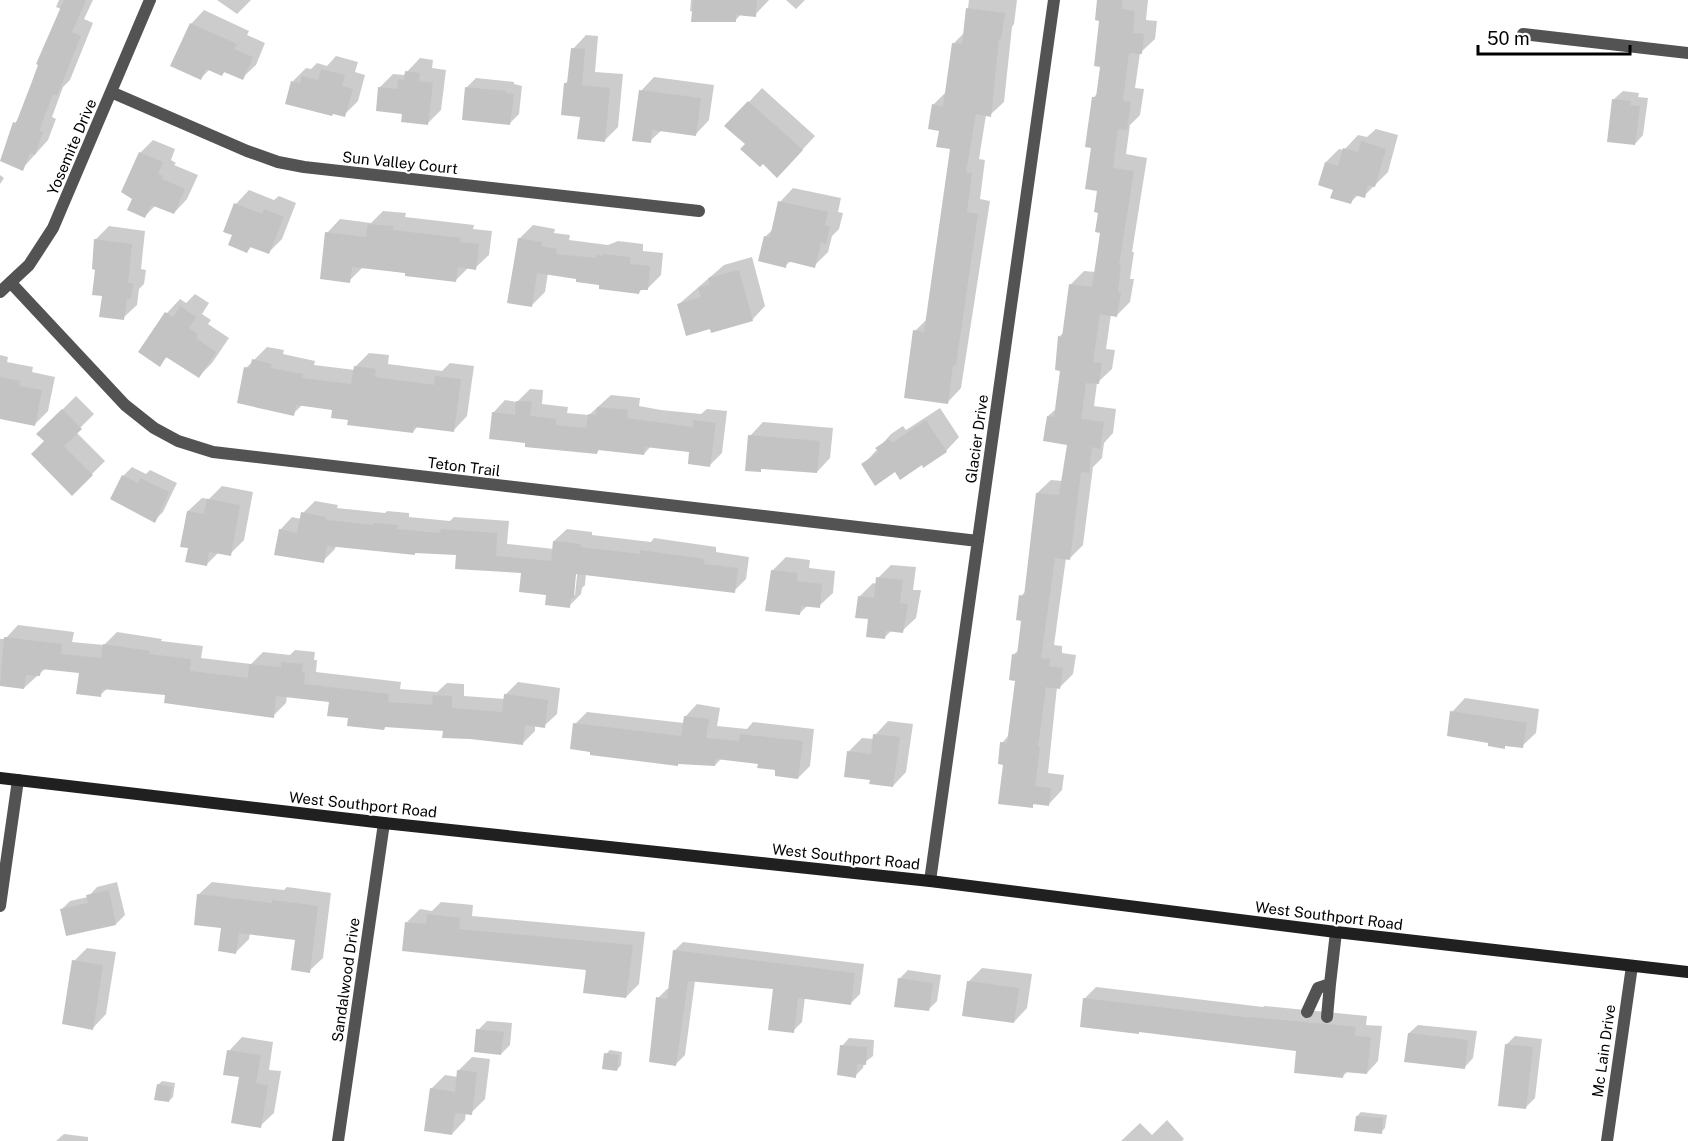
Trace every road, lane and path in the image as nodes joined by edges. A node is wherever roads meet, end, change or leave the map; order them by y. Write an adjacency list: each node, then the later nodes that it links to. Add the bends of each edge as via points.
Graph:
1 (150, 0): 5 (street, Yosemite Drive)
2 (1054, 0): 9 (street, Glacier Drive)
3 (1523, 34): 4 (street)
4 (1688, 53)
5 (111, 92): 6 (street, Sun Valley Court, via 278,162); 7 (street, Yosemite Drive, via 53,228)
6 (699, 211)
7 (11, 283): 8 (street, Yosemite Drive); 9 (street, Teton Trail, via 125,405 178,441 213,452)
8 (0, 292)
9 (978, 541): 13 (street, Glacier Drive)
10 (0, 778): 11 (main road, West Southport Road)
11 (18, 780): 12 (main road, West Southport Road); 14 (street)
12 (384, 823): 13 (main road, West Southport Road); 21 (street, Sandalwood Drive)
13 (930, 882): 15 (main road, West Southport Road)
14 (0, 906)
15 (1336, 932): 16 (main road, West Southport Road); 18 (street)
16 (1632, 966): 17 (main road, West Southport Road); 22 (street, Mc Lain Drive)
17 (1688, 972)
18 (1330, 984): 19 (street, via 1318,988); 20 (street)
19 (1307, 1012)
20 (1327, 1017)
21 (338, 1141)
22 (1607, 1141)

